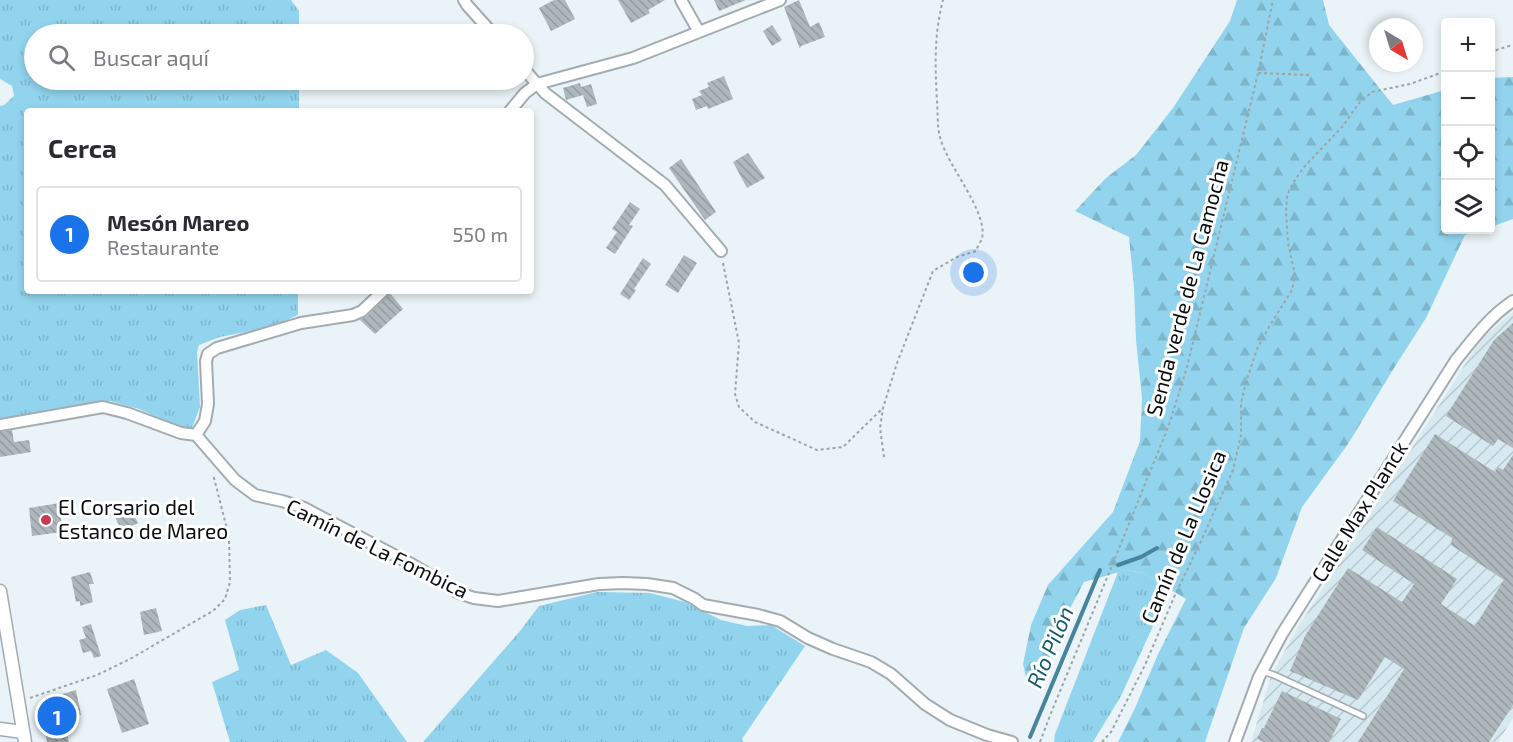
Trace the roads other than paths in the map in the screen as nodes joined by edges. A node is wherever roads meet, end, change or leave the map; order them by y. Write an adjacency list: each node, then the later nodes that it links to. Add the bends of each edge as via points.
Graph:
1 (464, 0): 4 (street)
2 (681, 0): 5 (street)
3 (780, 0): 5 (street)
4 (484, 24)
5 (699, 32): 7 (street, via 633,58)
6 (534, 81): 7 (street)
7 (537, 84): 8 (street); 11 (street, via 665,185)
8 (534, 86)
9 (529, 90): 10 (street)
10 (512, 108)
11 (721, 251)
12 (380, 294): 15 (street, via 353,315 288,326 208,354 206,421)
13 (1513, 301): 17 (street, Calle Max Planck, via 1486,323 1456,360)
14 (0, 425): 15 (street, via 103,407)
15 (196, 435): 21 (street, Camín de La Fombica, via 235,480 255,495 304,508 459,593 498,601 599,584 673,588 703,605 780,621 808,638 871,662 950,720)
16 (0, 591): 20 (street)
17 (1262, 671): 18 (lane); 22 (street, Calle Max Planck)
18 (1363, 716)
19 (0, 729): 20 (street)
20 (24, 737)
21 (1012, 742)
22 (1235, 742)

